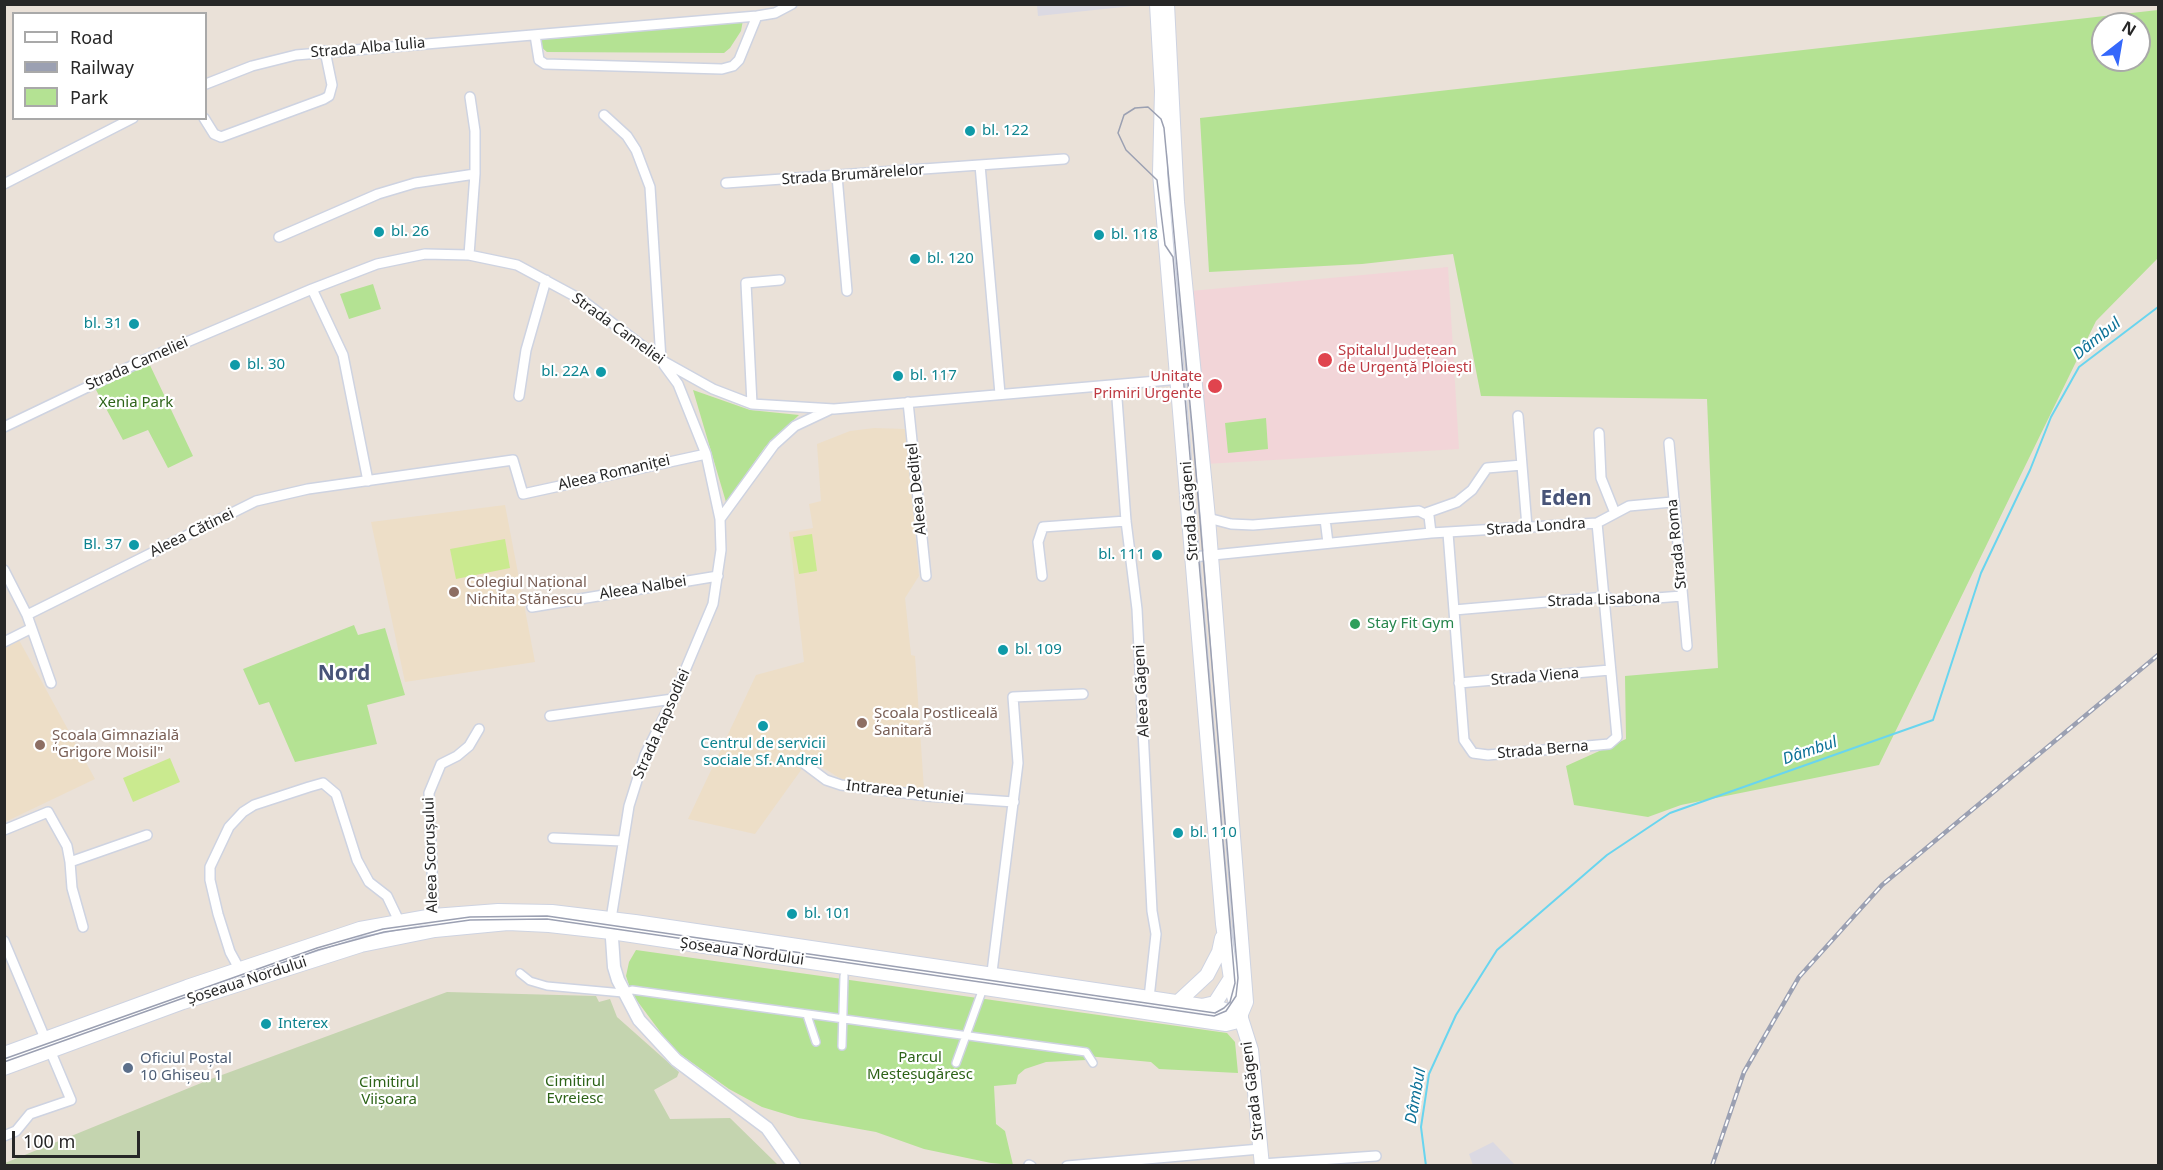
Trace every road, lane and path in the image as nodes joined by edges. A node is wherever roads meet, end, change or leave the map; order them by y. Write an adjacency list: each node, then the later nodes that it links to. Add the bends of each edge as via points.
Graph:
1 (792, 4): 4 (street, Strada Alba Iulia)
2 (1157, 4): 8 (main road, Strada Găgeni)
3 (1167, 4): 8 (main road, Strada Găgeni)
4 (758, 16): 5 (street, Strada Alba Iulia); 5 (street, via 739,60 722,69 545,64 539,60)
5 (535, 35): 6 (street, Strada Alba Iulia)
6 (325, 51): 7 (street, Strada Alba Iulia, via 252,66); 12 (street, via 332,85 324,99 222,137 214,134)
7 (207, 84)
8 (1167, 92): 26 (main road, Strada Găgeni, via 1177,202)
9 (470, 97): 15 (street)
10 (604, 116): 25 (street, via 627,136 650,187)
11 (129, 120): 18 (street)
12 (205, 120)
13 (1064, 159): 14 (street, Strada Brumărelelor)
14 (980, 165): 16 (street, Strada Brumărelelor); 28 (street)
15 (475, 174): 19 (street, via 415,183 378,194); 20 (street)
16 (837, 176): 17 (street, Strada Brumărelelor); 24 (street)
17 (726, 183)
18 (4, 184)
19 (279, 237)
20 (469, 255): 21 (street, Strada Cameliei, via 517,265); 23 (street, Strada Cameliei, via 399,258)
21 (546, 280): 25 (street, Strada Cameliei, via 589,305); 29 (street, via 526,350)
22 (780, 280): 31 (street, via 746,283)
23 (312, 289): 34 (street, Strada Cameliei); 40 (street, via 343,355)
24 (847, 291)
25 (661, 360): 31 (street, Strada Cameliei, via 713,389); 37 (street, Strada Rapsodiei, via 678,384)
26 (1185, 379): 27 (street, Strada Cameliei); 44 (main road, Strada Găgeni); 54 (main road, Strada Găgeni)
27 (1116, 384): 28 (street, Strada Cameliei); 47 (street, Aleea Găgeni)
28 (1000, 394): 30 (street, Strada Cameliei)
29 (519, 396)
30 (908, 402): 32 (street, Strada Cameliei); 57 (street, Aleea Dedițel)
31 (752, 404): 32 (street, Strada Cameliei)
32 (834, 409): 45 (street, via 806,419 779,440)
33 (1518, 416): 39 (street)
34 (5, 424)
35 (1599, 433): 43 (street, via 1602,478)
36 (1669, 443): 41 (street, Strada Roma)
37 (706, 454): 38 (street, Aleea Romaniței, via 524,494); 45 (street, Strada Rapsodiei)
38 (513, 460): 40 (street, Aleea Cătinei)
39 (1522, 465): 42 (street, via 1487,468 1472,490 1457,502); 49 (street)
40 (368, 481): 63 (street, Aleea Cătinei, via 256,501)
41 (1672, 502): 43 (street, Strada Londra, via 1629,506); 59 (street, Strada Roma)
42 (1426, 513): 46 (street); 50 (street)
43 (1615, 513): 48 (street, Strada Londra)
44 (1208, 518): 46 (street, via 1253,525); 53 (main road, Strada Găgeni)
45 (720, 519): 56 (street, Strada Rapsodiei)
46 (1325, 519): 52 (street)
47 (1126, 520): 58 (street, via 1043,527 1038,542); 94 (street, Aleea Găgeni, via 1137,609 1156,934)
48 (1597, 523): 49 (street, Strada Londra); 60 (street)
49 (1527, 527): 51 (street, Strada Londra)
50 (1431, 533): 51 (street, Strada Londra); 52 (street, Strada Londra)
51 (1448, 533): 62 (street)
52 (1328, 543): 53 (street, Strada Londra)
53 (1211, 556): 54 (street, Strada Londra); 98 (main road, Strada Găgeni, via 1246,1002)
54 (1193, 557): 83 (main road, Strada Găgeni)
55 (4, 570): 63 (street)
56 (718, 576): 61 (street, Aleea Nalbei); 71 (street, Strada Rapsodiei, via 713,604)
57 (926, 576)
58 (1041, 576)
59 (1682, 596): 60 (street, Strada Lisabona, via 1617,601); 66 (street, Strada Roma)
60 (1605, 597): 62 (street, Strada Lisabona); 67 (street)
61 (532, 607)
62 (1454, 610): 69 (street)
63 (27, 615): 64 (street)
64 (30, 629): 65 (street); 68 (street)
65 (4, 642)
66 (1687, 646)
67 (1610, 670): 69 (street, Strada Viena); 69 (street, Strada Berna, via 1617,737 1609,744 1488,755 1473,753 1464,740)
68 (51, 683)
69 (1459, 683)
70 (1083, 694): 75 (street, via 1013,697 1018,763)
71 (673, 699): 72 (street); 79 (street, Strada Rapsodiei, via 645,755)
72 (550, 716)
73 (479, 729): 82 (street, Aleea Scorușului, via 469,746 441,764 429,793)
74 (802, 762): 75 (street, Intrarea Petuniei, via 826,780 841,785)
75 (1014, 802): 88 (street)
76 (4, 830): 80 (street, via 48,812 67,846)
77 (147, 835): 80 (street)
78 (553, 838): 79 (street)
79 (622, 841): 84 (street, Strada Rapsodiei)
80 (70, 862): 85 (street, via 72,888)
81 (399, 921): 82 (main road, Șoseaua Nordului); 89 (main road, Șoseaua Nordului, via 360,929); 89 (street, via 387,896 369,882 357,860 336,794 323,783 254,805 229,827 210,867 218,915 230,952)
82 (434, 923): 84 (main road, Șoseaua Nordului); 89 (main road, Șoseaua Nordului)
83 (1223, 924): 91 (main road, Strada Găgeni); 95 (main road, via 1214,964 1199,985)
84 (611, 926): 88 (main road, Șoseaua Nordului, via 933,966 941,962 984,967); 92 (main road, Șoseaua Nordului); 93 (street, via 614,967)
85 (83, 927)
86 (4, 941): 102 (street)
87 (520, 973): 93 (street, via 547,986)
88 (991, 974): 92 (street); 94 (main road, Șoseaua Nordului)
89 (243, 975): 102 (main road, Șoseaua Nordului, via 183,1002)
90 (844, 976): 99 (street)
91 (1231, 978): 96 (main road, via 1215,1003); 98 (main road, Strada Găgeni)
92 (986, 992): 98 (main road, Șoseaua Nordului, via 1217,1023 1236,1023); 100 (street)
93 (623, 993): 97 (street, via 632,990); 112 (street, via 652,1037 676,1060 767,1128)
94 (1149, 998): 95 (main road, Șoseaua Nordului)
95 (1178, 1002): 96 (main road, Șoseaua Nordului)
96 (1202, 1006): 98 (main road, Șoseaua Nordului)
97 (807, 1015): 99 (street); 101 (street)
98 (1241, 1017): 109 (main road, Strada Găgeni, via 1251,1050)
99 (843, 1020): 100 (street); 103 (street)
100 (966, 1036): 105 (street); 106 (street, via 1086,1052)
101 (816, 1042)
102 (50, 1046): 104 (main road, Șoseaua Nordului); 107 (main road, Șoseaua Nordului); 108 (street, via 71,1100 30,1114 16,1131)
103 (842, 1046)
104 (4, 1054)
105 (956, 1063)
106 (1093, 1063)
107 (4, 1068)
108 (4, 1136)
109 (1260, 1149): 111 (main road, Strada Găgeni); 113 (street)
110 (1376, 1156): 111 (street)
111 (1262, 1165)
112 (794, 1166)
113 (1067, 1166)

